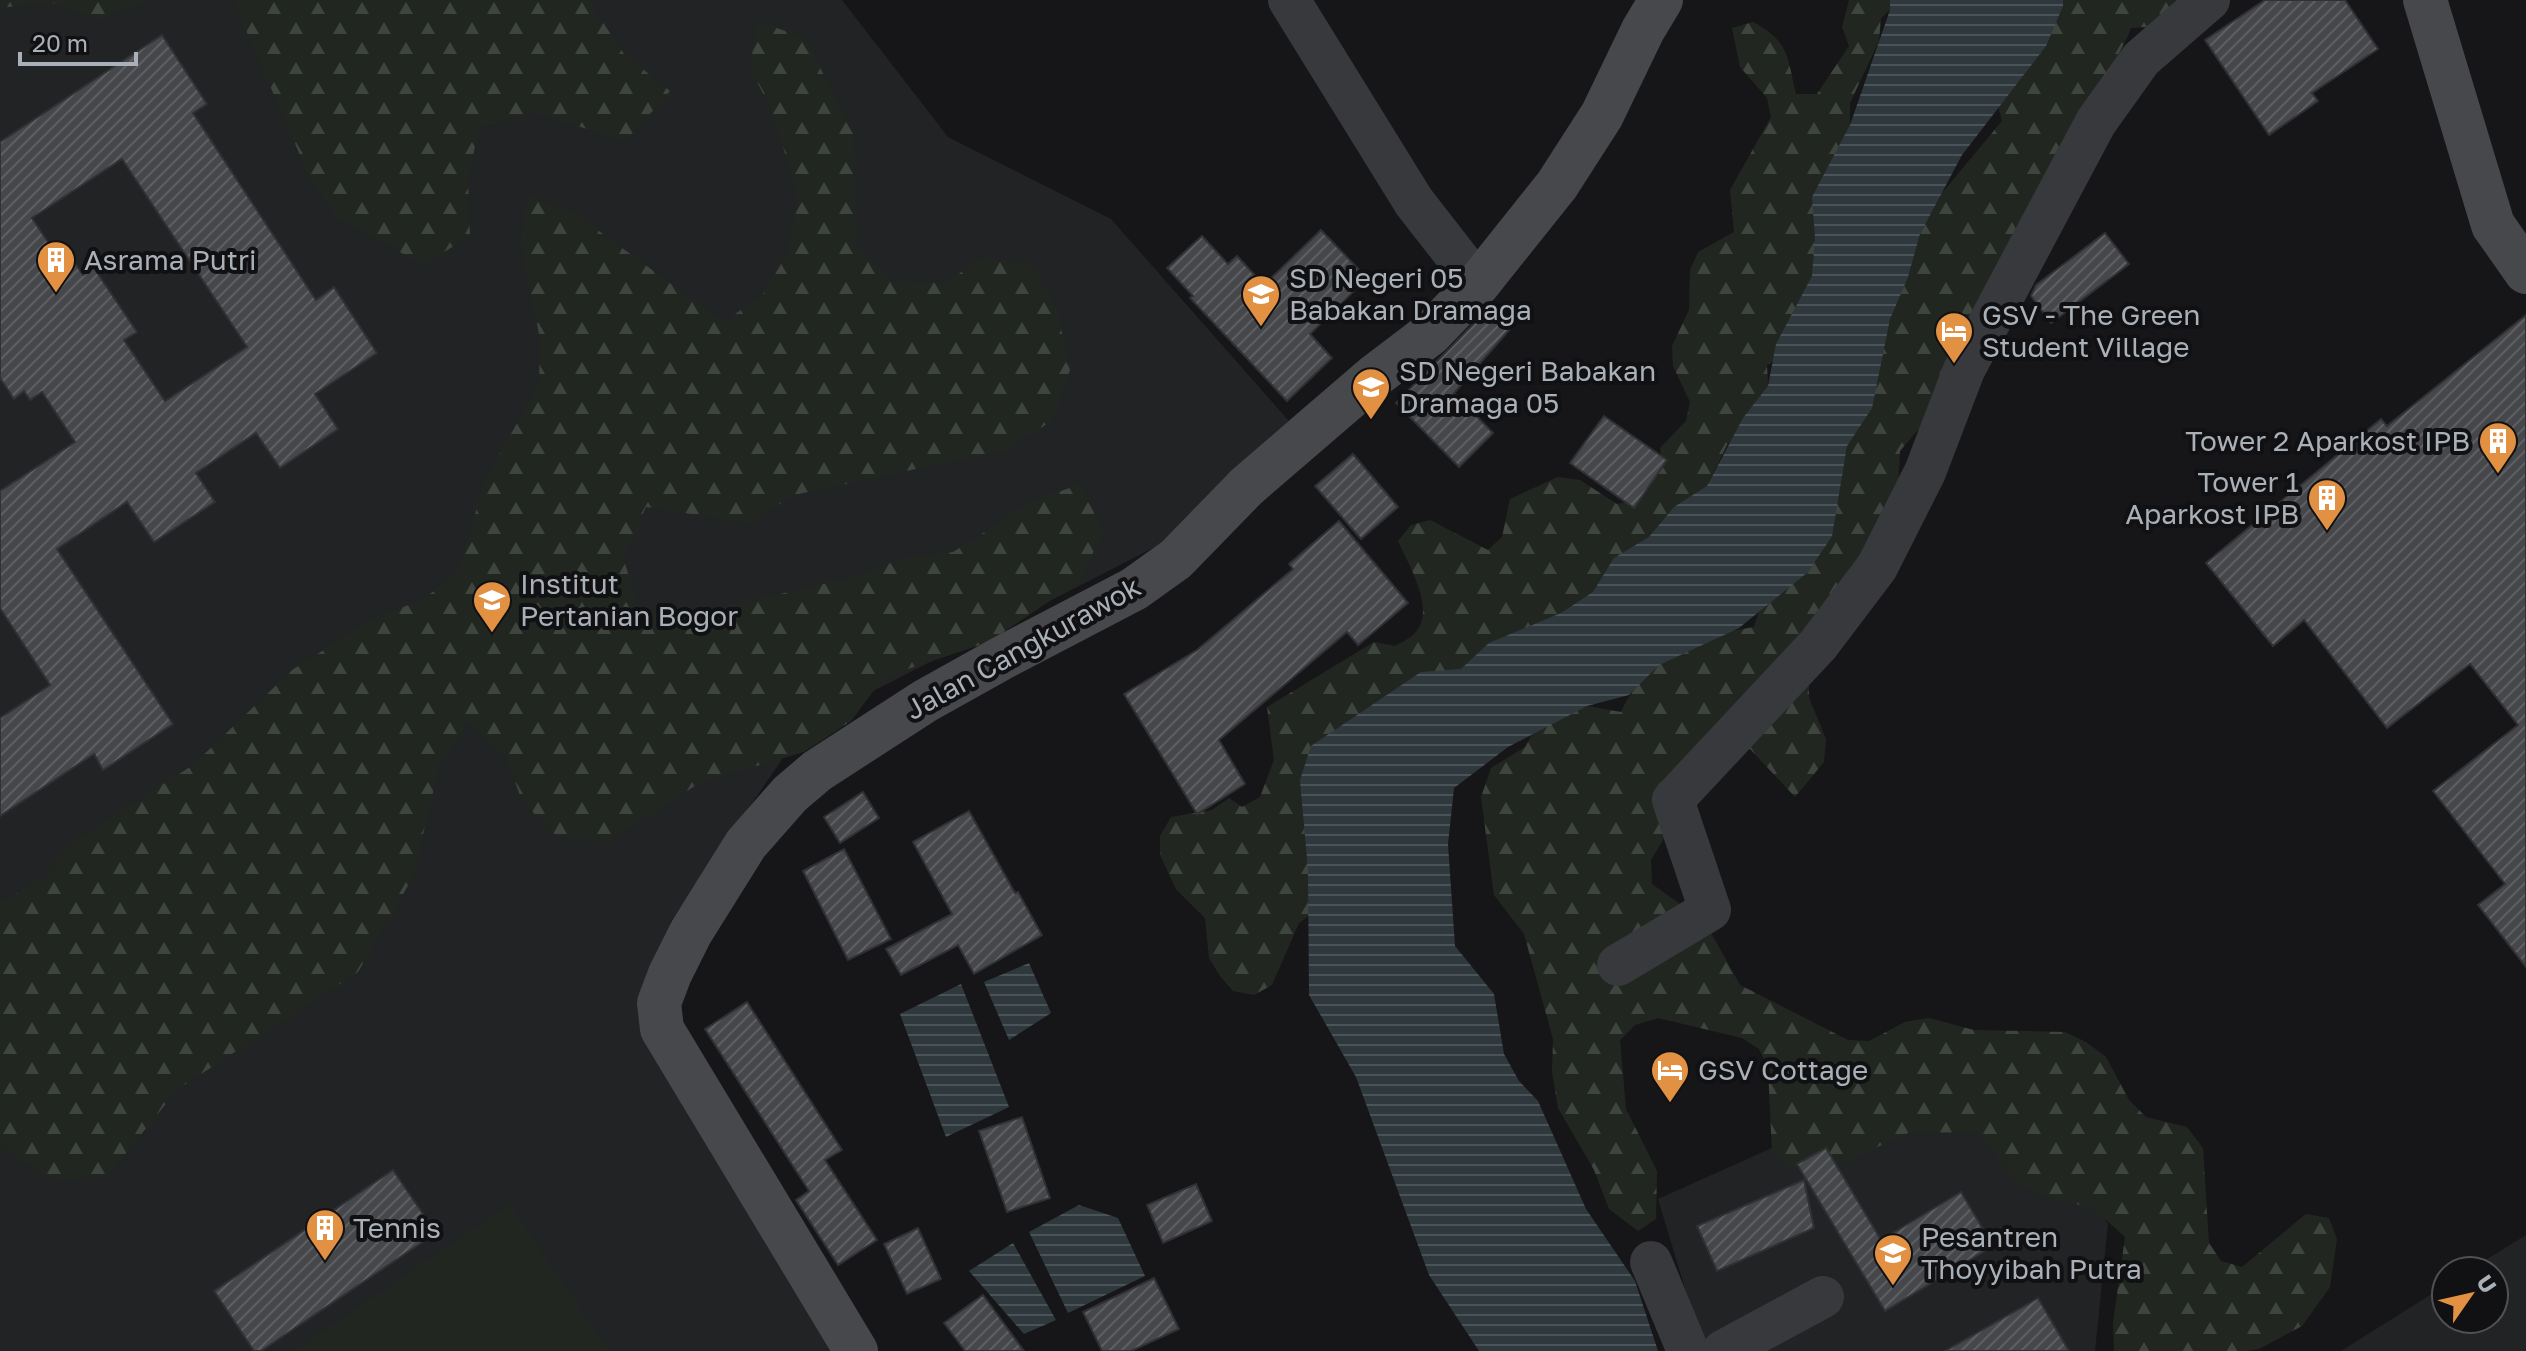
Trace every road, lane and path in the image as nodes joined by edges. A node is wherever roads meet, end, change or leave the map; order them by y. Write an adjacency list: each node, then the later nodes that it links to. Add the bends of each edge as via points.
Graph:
1 (1289, 0): 6 (street, via 1414,202)
2 (1661, 0): 6 (street, Jalan Cangkurawok, via 1595,127 1557,185)
3 (2209, 0): 7 (street, via 2141,59 2096,122 1964,370 1925,472 1877,567 1818,645 1673,800 1710,910)
4 (2425, 0): 5 (street, via 2493,225)
5 (2526, 272)
6 (1478, 284): 10 (street, Jalan Cangkurawok, via 1430,334 1246,487 1176,559 1134,589 925,701 817,771 746,844 691,932 659,1003 662,1029)
7 (1618, 965)
8 (1651, 1262): 11 (street)
9 (1823, 1297): 12 (street)
10 (856, 1351)
11 (1688, 1351)
12 (1723, 1351)

